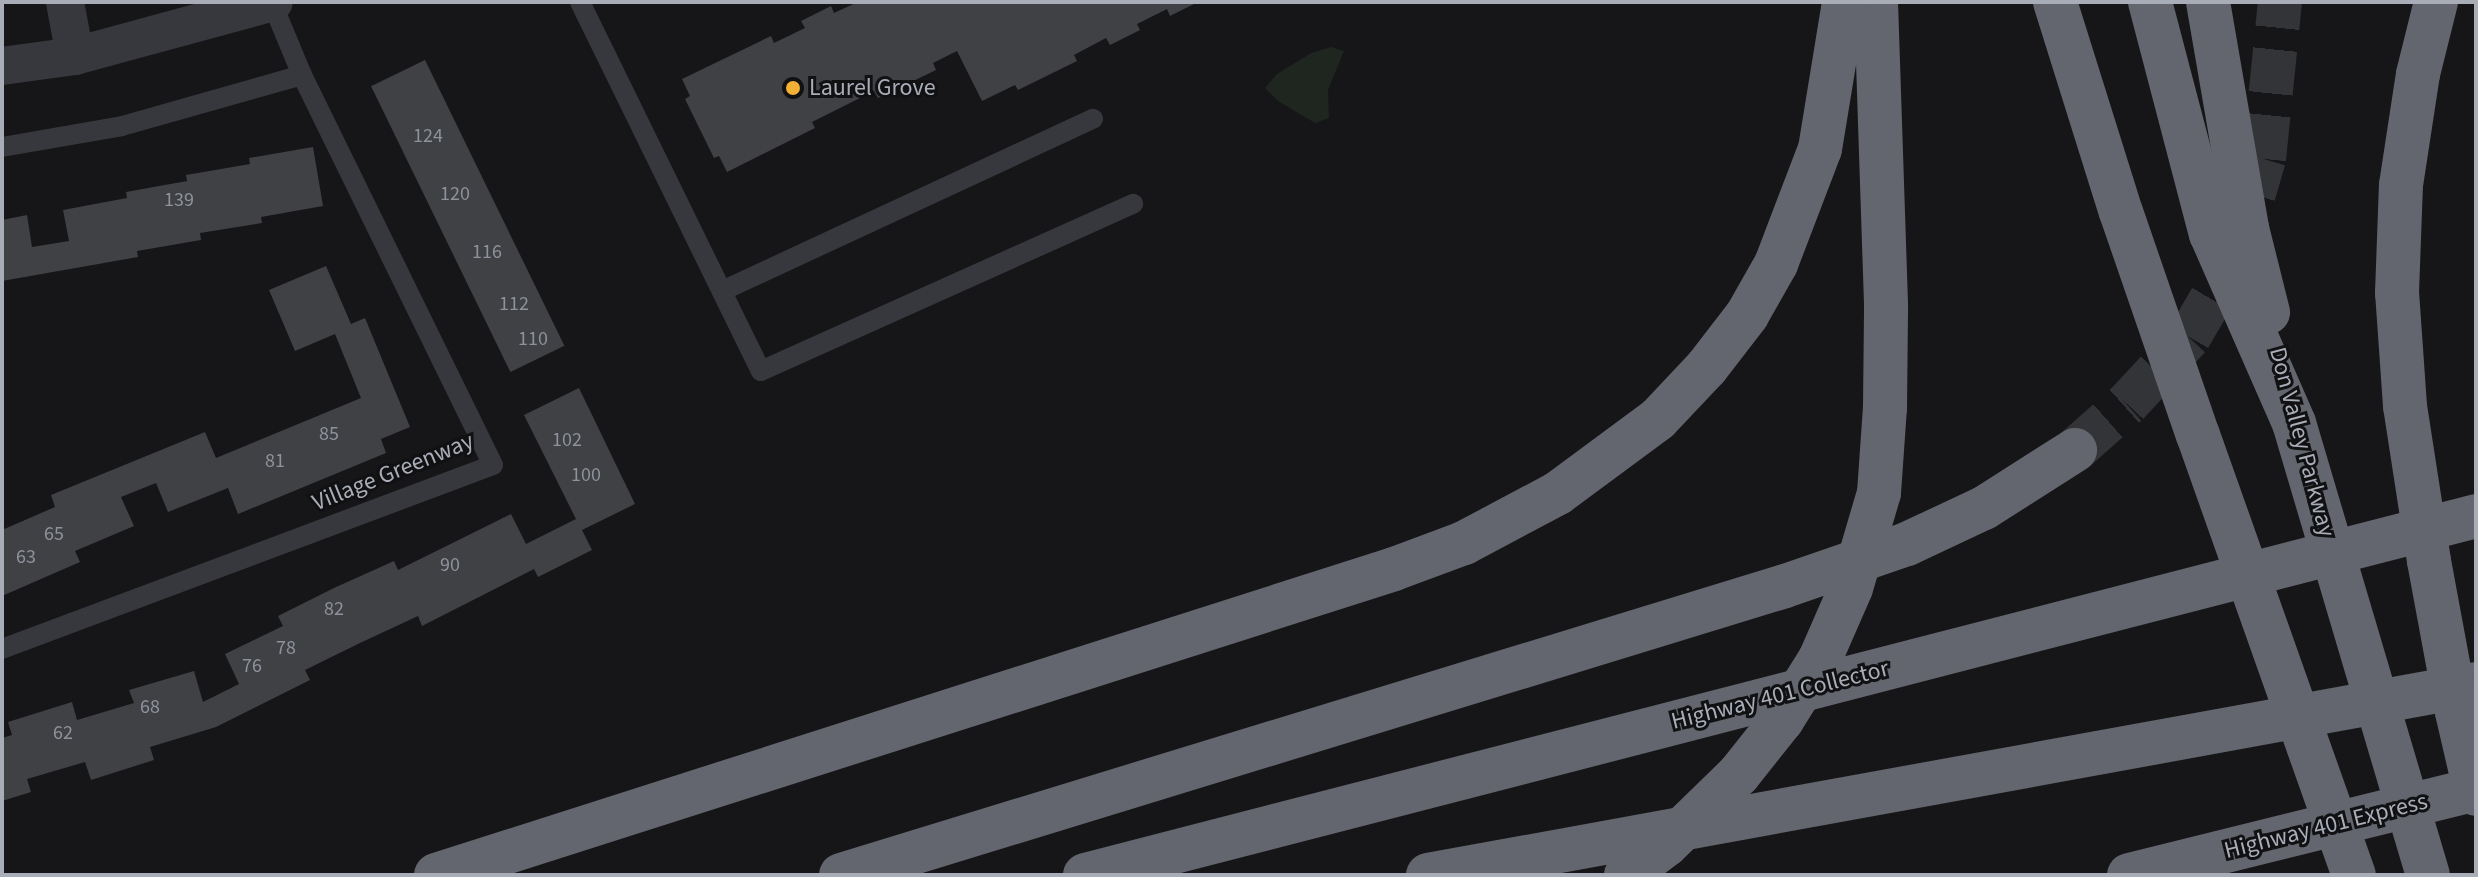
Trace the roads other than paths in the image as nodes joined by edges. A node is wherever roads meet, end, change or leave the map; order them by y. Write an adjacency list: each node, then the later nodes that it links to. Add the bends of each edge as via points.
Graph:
1 (65, 2): 10 (street)
2 (273, 2): 10 (street); 12 (lane, Village Greenway)
3 (580, 2): 16 (lane)
4 (1844, 2): 25 (highway, via 1820,149 1776,264 1747,315 1658,419 1558,493 1464,543 1394,569)
5 (1876, 2): 29 (highway, bridge, via 1886,306 1879,493 1851,588 1820,659 1782,720 1739,774 1666,845)
6 (2055, 2): 31 (highway, bridge, via 2121,212)
7 (2150, 2): 17 (highway, via 2211,234)
8 (2208, 2): 17 (highway, Don Valley Parkway, via 2247,228)
9 (2436, 2): 24 (highway, bridge, via 2418,74 2401,185 2397,293 2405,406 2432,576)
10 (75, 56): 11 (street)
11 (2, 66)
12 (302, 75): 14 (lane, via 122,126); 22 (lane, Village Greenway, via 493,465)
13 (1093, 119): 16 (lane)
14 (2, 147)
15 (1133, 204): 16 (lane, via 761,371)
16 (722, 291)
17 (2294, 423): 32 (highway, Don Valley Parkway, bridge)
18 (2075, 450): 26 (highway, via 1971,514 1907,544)
19 (2476, 486): 21 (highway)
20 (2476, 516): 21 (highway, Highway 401 Collector)
21 (2111, 609): 27 (highway, Highway 401 Collector)
22 (2, 649)
23 (2476, 684): 28 (highway)
24 (2476, 792): 30 (highway, Highway 401 Express)
25 (436, 875)
26 (841, 875)
27 (1085, 875)
28 (1428, 875)
29 (1626, 875)
30 (2129, 875)
31 (2354, 875)
32 (2428, 875)

